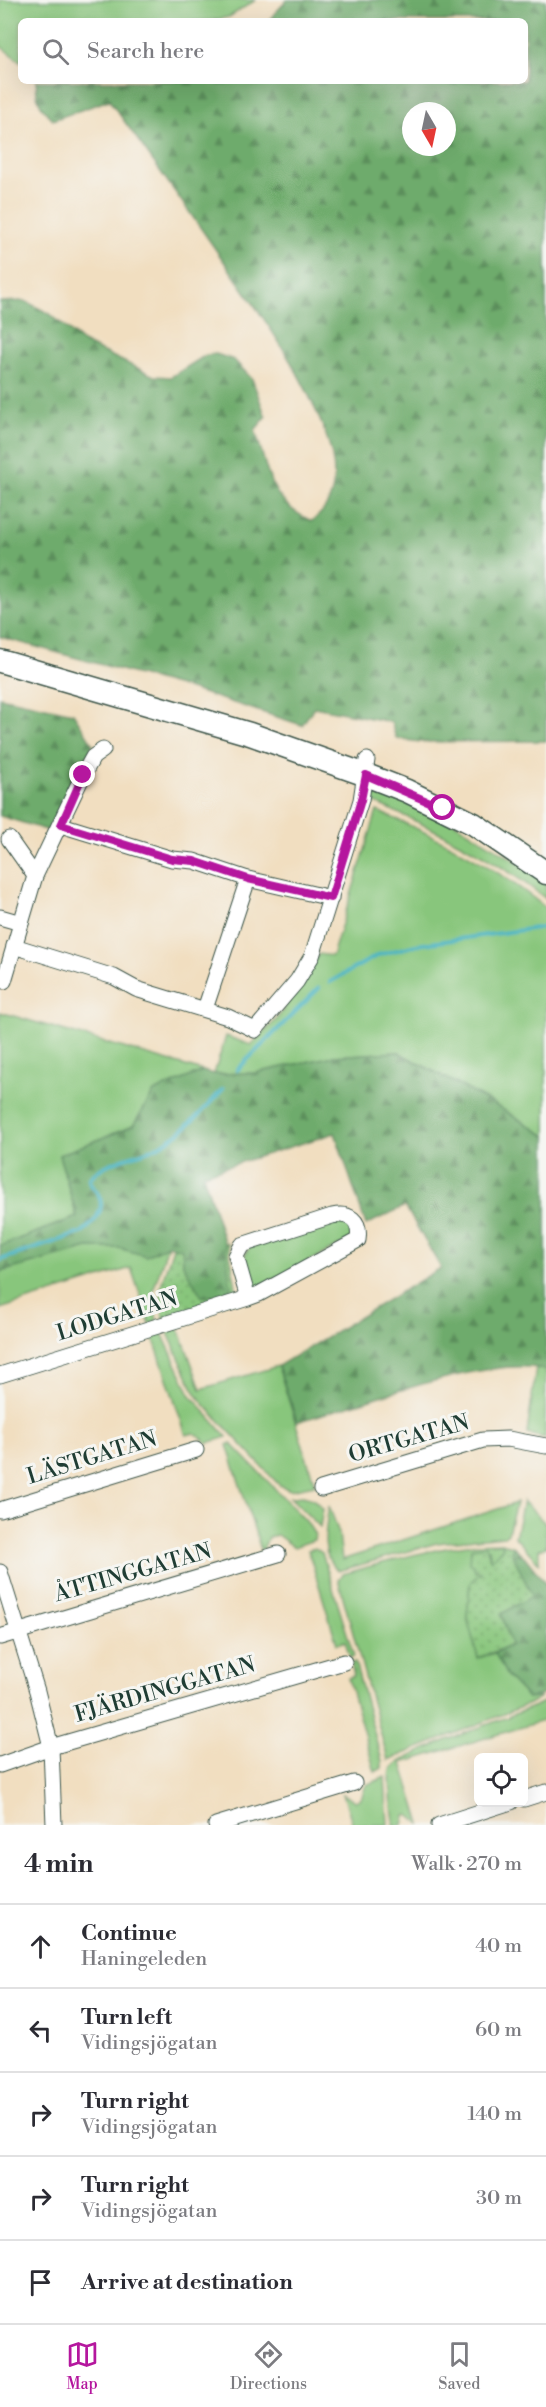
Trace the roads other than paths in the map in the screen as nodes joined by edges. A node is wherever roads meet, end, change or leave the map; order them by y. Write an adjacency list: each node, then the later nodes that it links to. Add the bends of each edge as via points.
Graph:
1 (0, 648): 3 (main road)
2 (0, 661): 3 (main road)
3 (157, 706): 5 (main road)
4 (103, 750): 6 (street, via 93,757)
5 (367, 767): 8 (main road, via 417,779 464,802); 9 (main road, via 474,824); 12 (street)
6 (61, 825): 10 (street); 11 (street)
7 (11, 839): 10 (street)
8 (546, 856)
9 (546, 873)
10 (35, 876): 14 (street)
11 (248, 879): 12 (street); 17 (street)
12 (331, 898): 17 (street, via 312,956 297,981 255,1030)
13 (0, 917): 14 (street)
14 (21, 923): 15 (street)
15 (14, 946): 16 (street); 17 (street)
16 (4, 981)
17 (205, 1010)
18 (248, 1298): 18 (street, LODGATAN, via 358,1240 355,1221 340,1214 242,1245 236,1256); 19 (street, LODGATAN)
19 (0, 1376)
20 (546, 1446): 22 (street, ORTGATAN, via 508,1439 483,1440)
21 (196, 1450): 23 (street, LÄSTGATAN)
22 (321, 1489)
23 (0, 1510)
24 (278, 1554): 26 (street, ÅTTINGGATAN)
25 (0, 1572): 26 (street)
26 (19, 1630): 27 (street, ÅTTINGGATAN); 29 (street)
27 (0, 1637)
28 (344, 1662): 29 (street, FJÄRDINGGATAN)
29 (51, 1747): 30 (street, FJÄRDINGGATAN); 35 (street)
30 (0, 1765)
31 (354, 1783): 36 (street)
32 (546, 1792): 33 (street)
33 (528, 1798)
34 (498, 1807): 37 (street)
35 (54, 1825)
36 (216, 1825)
37 (439, 1825)

